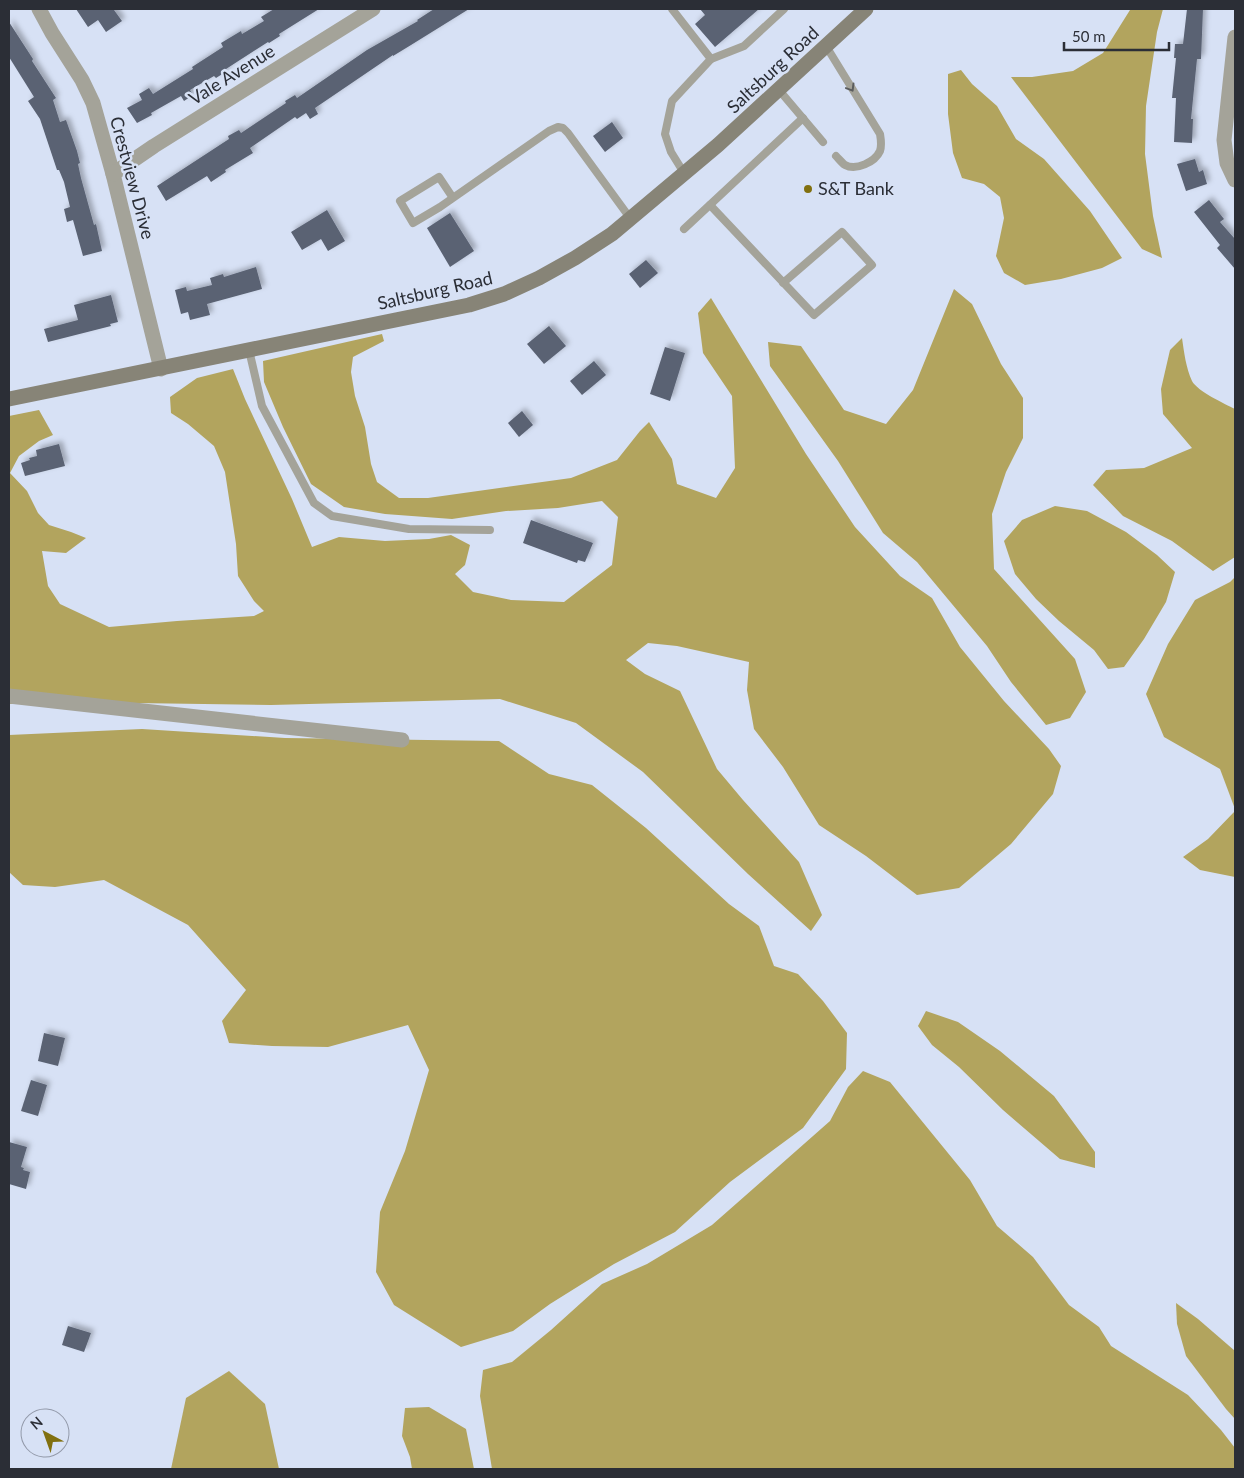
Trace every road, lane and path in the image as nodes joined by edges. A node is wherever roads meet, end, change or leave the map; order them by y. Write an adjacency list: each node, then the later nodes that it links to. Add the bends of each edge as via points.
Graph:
1 (39, 9): 14 (street, Crestview Drive, via 93,103)
2 (373, 9): 14 (street, Vale Avenue)
3 (672, 9): 8 (lane)
4 (784, 9): 8 (lane, via 744,46)
5 (866, 9): 7 (main road, Saltsburg Road)
6 (1235, 37): 15 (street, via 1224,140 1227,162)
7 (826, 46): 9 (main road, Saltsburg Road); 12 (lane, one-way to 12, via 880,134 881,143 880,150 868,164 846,166)
8 (711, 59): 13 (lane, via 672,101 665,134)
9 (779, 90): 10 (lane); 13 (main road, Saltsburg Road)
10 (803, 118): 11 (lane); 17 (lane)
11 (823, 142)
12 (836, 156)
13 (684, 173): 18 (main road, Saltsburg Road)
14 (113, 174): 22 (street, Crestview Drive)
15 (1235, 180)
16 (453, 198): 16 (lane, via 413,223 400,201 439,177); 18 (lane, via 558,127 568,133)
17 (710, 205): 19 (lane); 20 (lane)
18 (630, 218): 21 (main road, Saltsburg Road, via 575,258 504,294 469,305)
19 (684, 229)
20 (783, 283): 20 (lane, via 814,315 872,265 842,232)
21 (249, 350): 22 (main road, Saltsburg Road); 24 (lane, via 262,406 314,503 322,510 332,516 409,529)
22 (161, 369): 23 (main road, Saltsburg Road)
23 (9, 399)
24 (490, 530)
25 (9, 696): 26 (street)
26 (402, 740)

